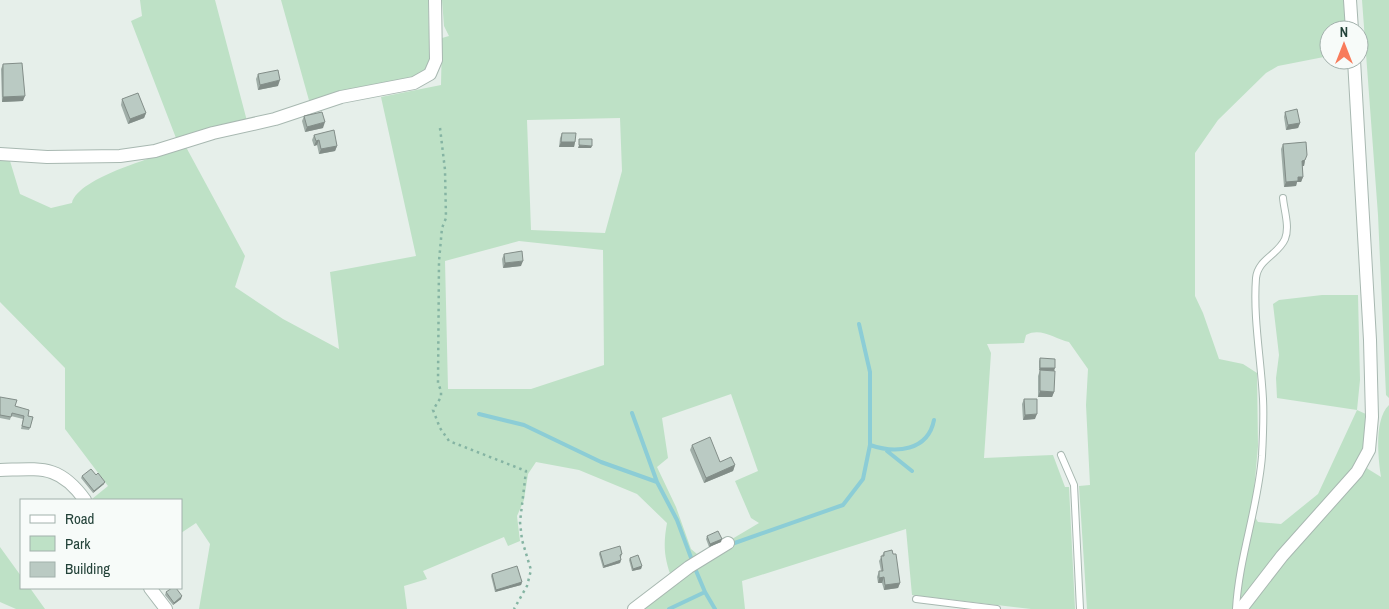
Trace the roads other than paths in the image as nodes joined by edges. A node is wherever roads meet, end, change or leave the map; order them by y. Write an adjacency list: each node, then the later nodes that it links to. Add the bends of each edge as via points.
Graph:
1 (435, 0): 5 (street, via 436,60 430,74 414,83 341,97 275,119 155,151 102,156)
2 (1350, 0): 3 (street)
3 (1351, 20)
4 (1355, 70): 18 (street, via 1370,340 1372,417 1369,450 1357,472 1282,556)
5 (0, 154)
6 (1283, 198): 17 (lane, via 1287,230 1284,240 1262,262 1257,275 1262,455 1256,510 1238,577)
7 (1061, 455): 16 (lane, via 1074,485)
8 (0, 470): 9 (street, via 53,471 76,488)
9 (84, 499)
10 (728, 543): 14 (street)
11 (151, 589): 13 (street)
12 (916, 599): 15 (lane)
13 (166, 609)
14 (634, 609)
15 (998, 609)
16 (1080, 609)
17 (1236, 609)
18 (1241, 609)

